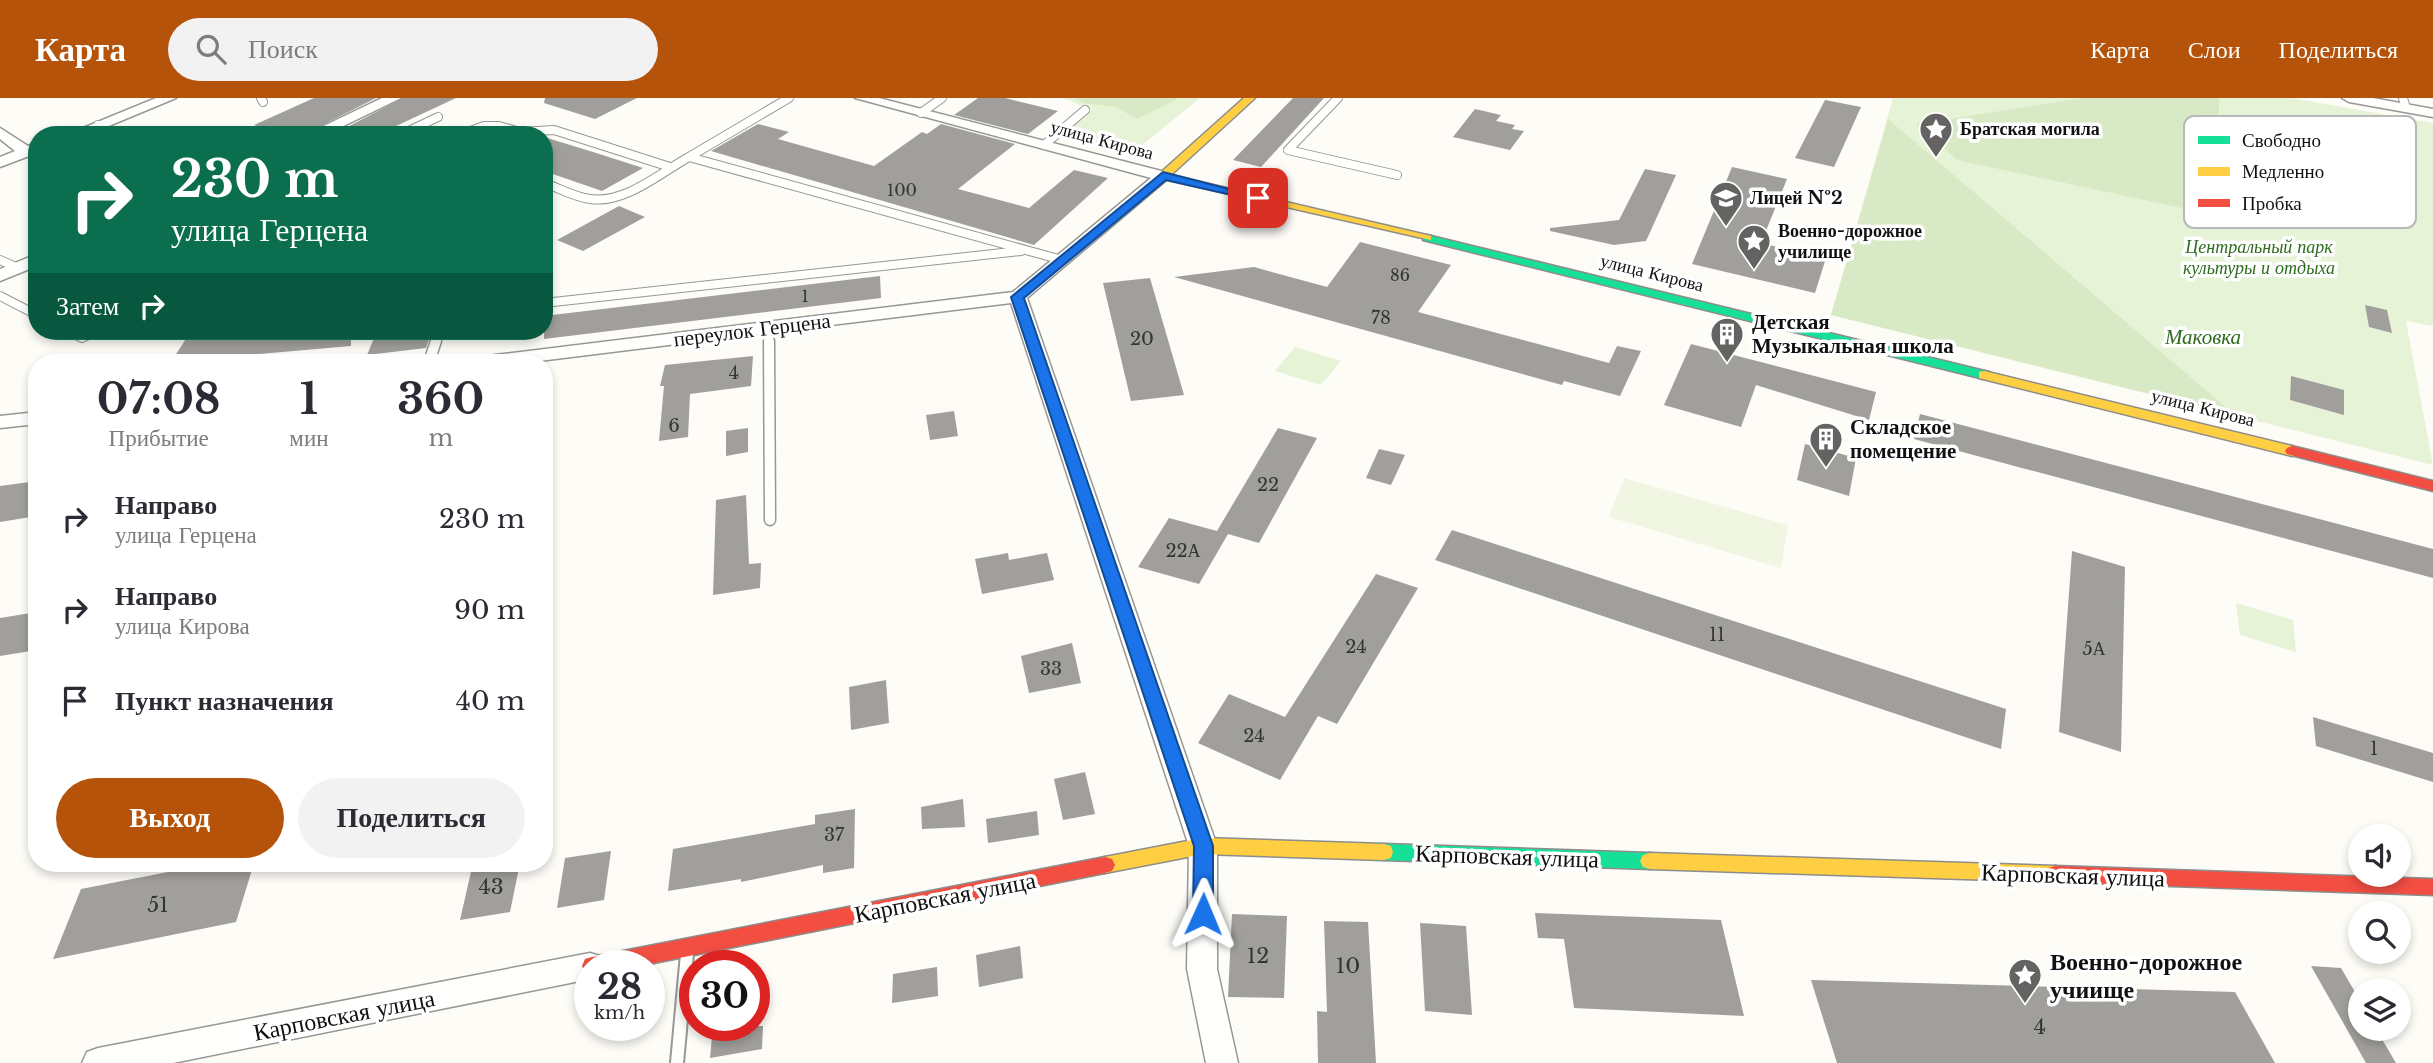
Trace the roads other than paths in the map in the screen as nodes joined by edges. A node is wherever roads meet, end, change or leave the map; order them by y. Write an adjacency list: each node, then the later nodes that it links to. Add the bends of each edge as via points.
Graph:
1 (169, 98): 14 (street)
2 (394, 98): 15 (street)
3 (789, 98): 24 (lane)
4 (942, 98): 11 (lane)
5 (1250, 98): 27 (street)
6 (1338, 98): 28 (lane, via 1288,150)
7 (2351, 98): 9 (street)
8 (869, 99): 11 (street, улица Кирова)
9 (2404, 103): 12 (street)
10 (1085, 110): 21 (lane)
11 (921, 113): 21 (street, улица Кирова)
12 (2433, 113)
13 (438, 117): 16 (lane)
14 (98, 125)
15 (332, 126)
16 (419, 126)
17 (484, 126): 18 (lane)
18 (502, 126)
19 (553, 130): 26 (lane)
20 (0, 132): 22 (street)
21 (1044, 145): 27 (street, улица Кирова)
22 (28, 148)
23 (28, 151): 25 (street)
24 (689, 157): 26 (lane); 30 (lane)
25 (0, 162)
26 (670, 167): 29 (lane, via 620,196 606,199 592,200)
27 (1163, 176): 32 (street); 44 (street, улица Кирова)
28 (1397, 176)
29 (553, 186)
30 (1027, 250): 32 (lane); 38 (lane)
31 (0, 260): 34 (lane)
32 (1062, 260): 37 (street)
33 (28, 263): 34 (street)
34 (18, 268): 35 (street)
35 (0, 276)
36 (0, 296): 39 (lane)
37 (1017, 297): 40 (street, переулок Герцена); 46 (street)
38 (553, 302)
39 (28, 310)
40 (769, 328): 41 (street, переулок Герцена); 45 (lane)
41 (553, 354)
42 (28, 419): 43 (street)
43 (0, 422)
44 (2433, 486)
45 (770, 520)
46 (1203, 846): 47 (street, Карповская улица); 48 (street, Карповская улица); 53 (street, via 1202,970)
47 (2433, 887)
48 (688, 947): 49 (street, Карповская улица); 52 (lane)
49 (665, 952)
50 (574, 969): 51 (street, Карповская улица)
51 (98, 1063)
52 (677, 1063)
53 (1223, 1063)

